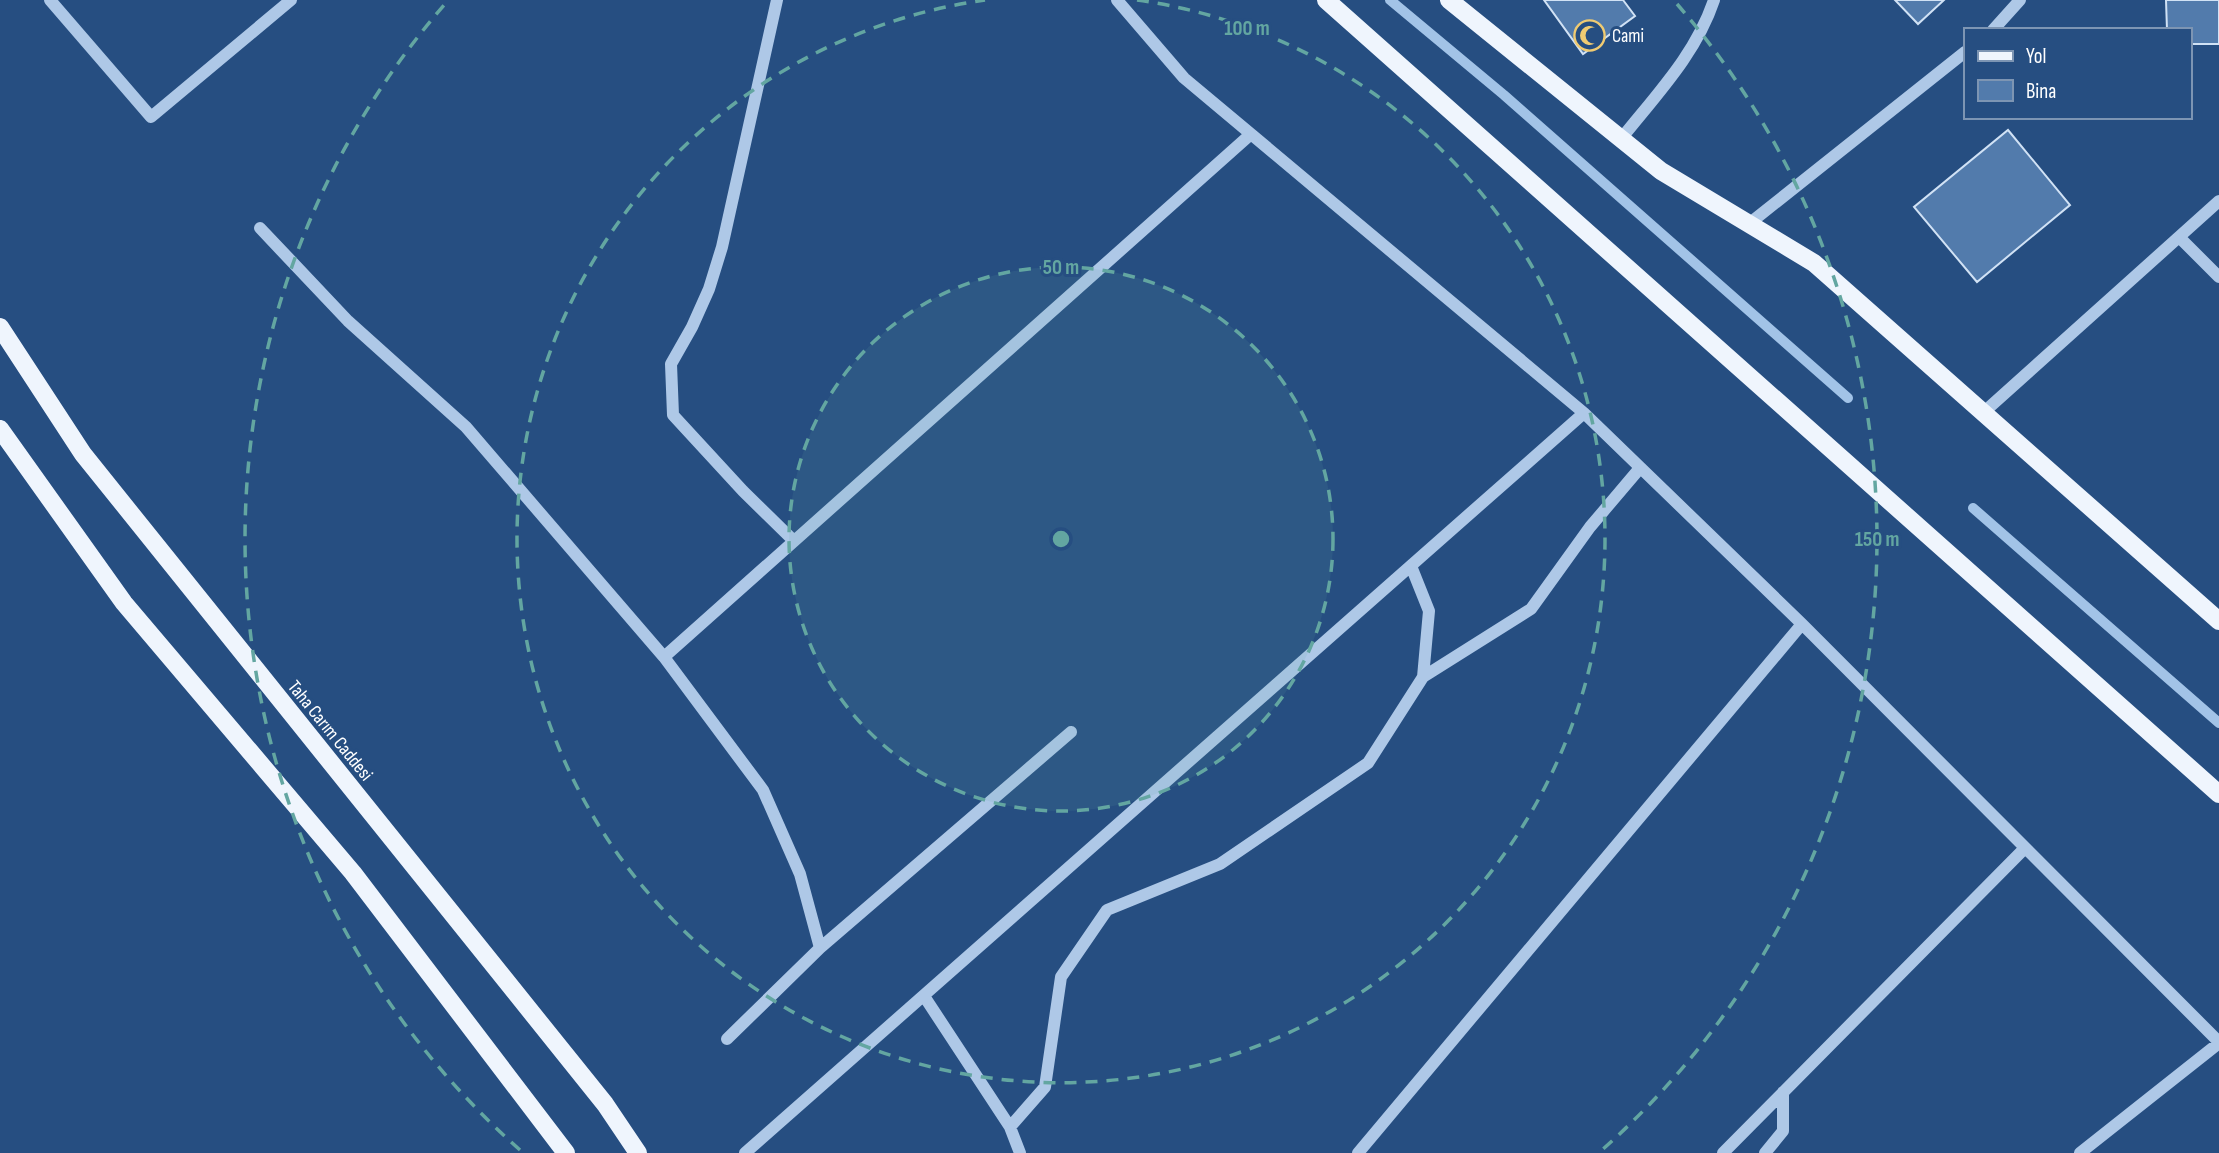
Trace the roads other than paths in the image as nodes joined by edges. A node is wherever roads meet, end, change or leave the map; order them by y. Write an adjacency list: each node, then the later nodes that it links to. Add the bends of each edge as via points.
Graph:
1 (50, 0): 2 (street, via 151,117)
2 (292, 0)
3 (777, 0): 23 (street, via 722,247 709,289 671,364 673,415)
4 (1117, 0): 11 (street, via 1184,78)
5 (1326, 0): 30 (main road)
6 (1449, 0): 12 (main road)
7 (1714, 0): 12 (street, via 1692,51)
8 (2020, 0): 9 (street)
9 (1995, 28)
10 (1964, 53): 14 (street)
11 (1251, 134): 20 (street); 23 (street)
12 (1622, 139): 14 (main road, via 1661,171)
13 (2219, 201): 16 (street)
14 (1750, 223): 19 (main road, via 1814,264)
15 (260, 228): 27 (street, via 348,321 466,427)
16 (2179, 237): 17 (street); 19 (street)
17 (2219, 276)
18 (0, 327): 39 (main road, Taha Carım Caddesi, via 83,454 605,1104)
19 (1984, 412): 25 (main road)
20 (1584, 413): 22 (street); 24 (street)
21 (0, 429): 38 (main road, via 124,603 353,873)
22 (1640, 468): 26 (street); 28 (street, via 1590,527 1531,610)
23 (794, 541): 27 (street)
24 (1411, 566): 28 (street, via 1429,611); 33 (street)
25 (2219, 621)
26 (1802, 624): 31 (street); 42 (street)
27 (664, 657): 32 (street, via 763,790 800,874)
28 (1423, 677): 37 (street, via 1368,762 1220,864 1107,910 1061,977 1045,1087)
29 (1071, 732): 32 (street)
30 (2219, 794)
31 (2025, 848): 35 (street); 36 (street)
32 (820, 948): 34 (street)
33 (924, 996): 37 (street); 40 (street)
34 (727, 1039)
35 (2219, 1043): 45 (street)
36 (1783, 1092): 43 (street); 44 (street, via 1783,1130)
37 (1010, 1127): 41 (street)
38 (566, 1153)
39 (638, 1153)
40 (745, 1153)
41 (1020, 1153)
42 (1358, 1153)
43 (1723, 1153)
44 (1765, 1153)
45 (2080, 1153)

